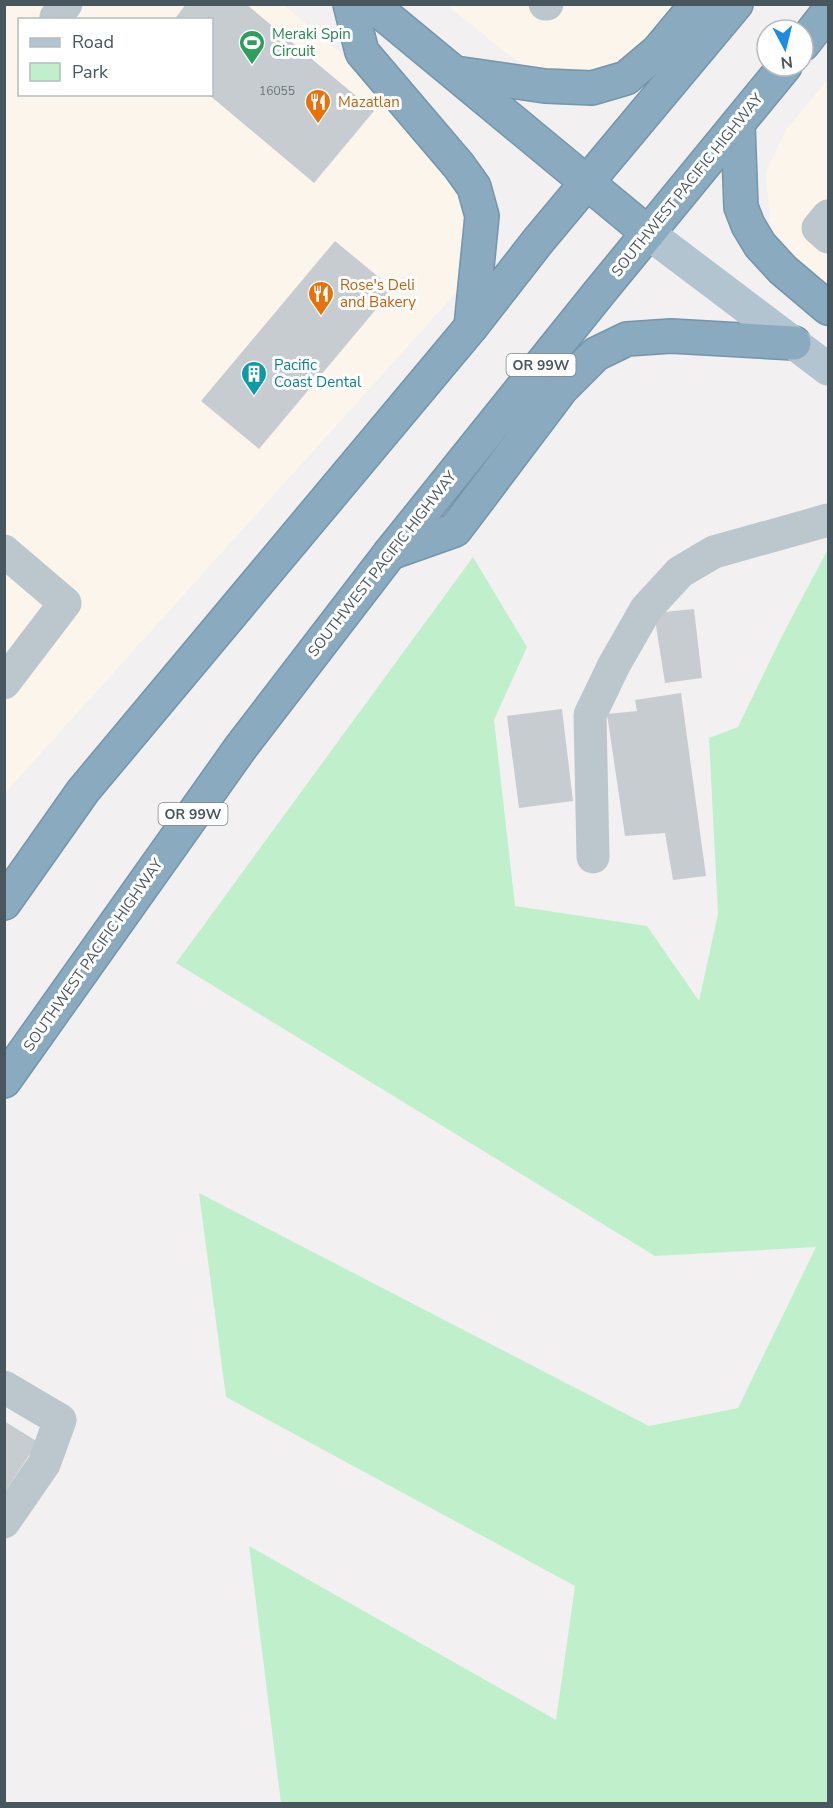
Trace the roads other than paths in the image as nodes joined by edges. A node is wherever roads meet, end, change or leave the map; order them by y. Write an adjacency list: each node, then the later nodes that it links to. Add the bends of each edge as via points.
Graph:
1 (350, 4): 15 (highway, via 362,52 474,187 482,216)
2 (371, 4): 7 (highway)
3 (697, 4): 7 (highway, via 658,51 626,78 592,88 545,86)
4 (736, 4): 10 (highway)
5 (828, 12): 6 (highway)
6 (815, 29)
7 (455, 73): 10 (highway)
8 (775, 78): 9 (highway, SOUTHWEST PACIFIC HIGHWAY / OR 99W)
9 (738, 124): 12 (highway, SOUTHWEST PACIFIC HIGHWAY / OR 99W); 14 (highway, via 741,207 748,225 783,270)
10 (586, 182): 12 (highway); 15 (highway)
11 (828, 216): 13 (lane, via 818,228)
12 (648, 233): 16 (main road); 20 (highway, SOUTHWEST PACIFIC HIGHWAY / OR 99W)
13 (828, 237)
14 (828, 308)
15 (471, 327): 23 (highway, via 83,791)
16 (794, 343): 17 (main road); 20 (highway, via 671,336 615,343 596,354 562,388 455,530)
17 (828, 369)
18 (828, 520): 22 (lane, via 714,552 680,572 646,609 590,715)
19 (4, 552): 21 (lane, via 65,603)
20 (390, 553): 24 (highway, SOUTHWEST PACIFIC HIGHWAY / OR 99W, via 241,747)
21 (4, 683)
22 (593, 856)
23 (4, 903)
24 (4, 1081)
25 (4, 1387): 26 (lane, via 60,1420 44,1464)
26 (4, 1522)

